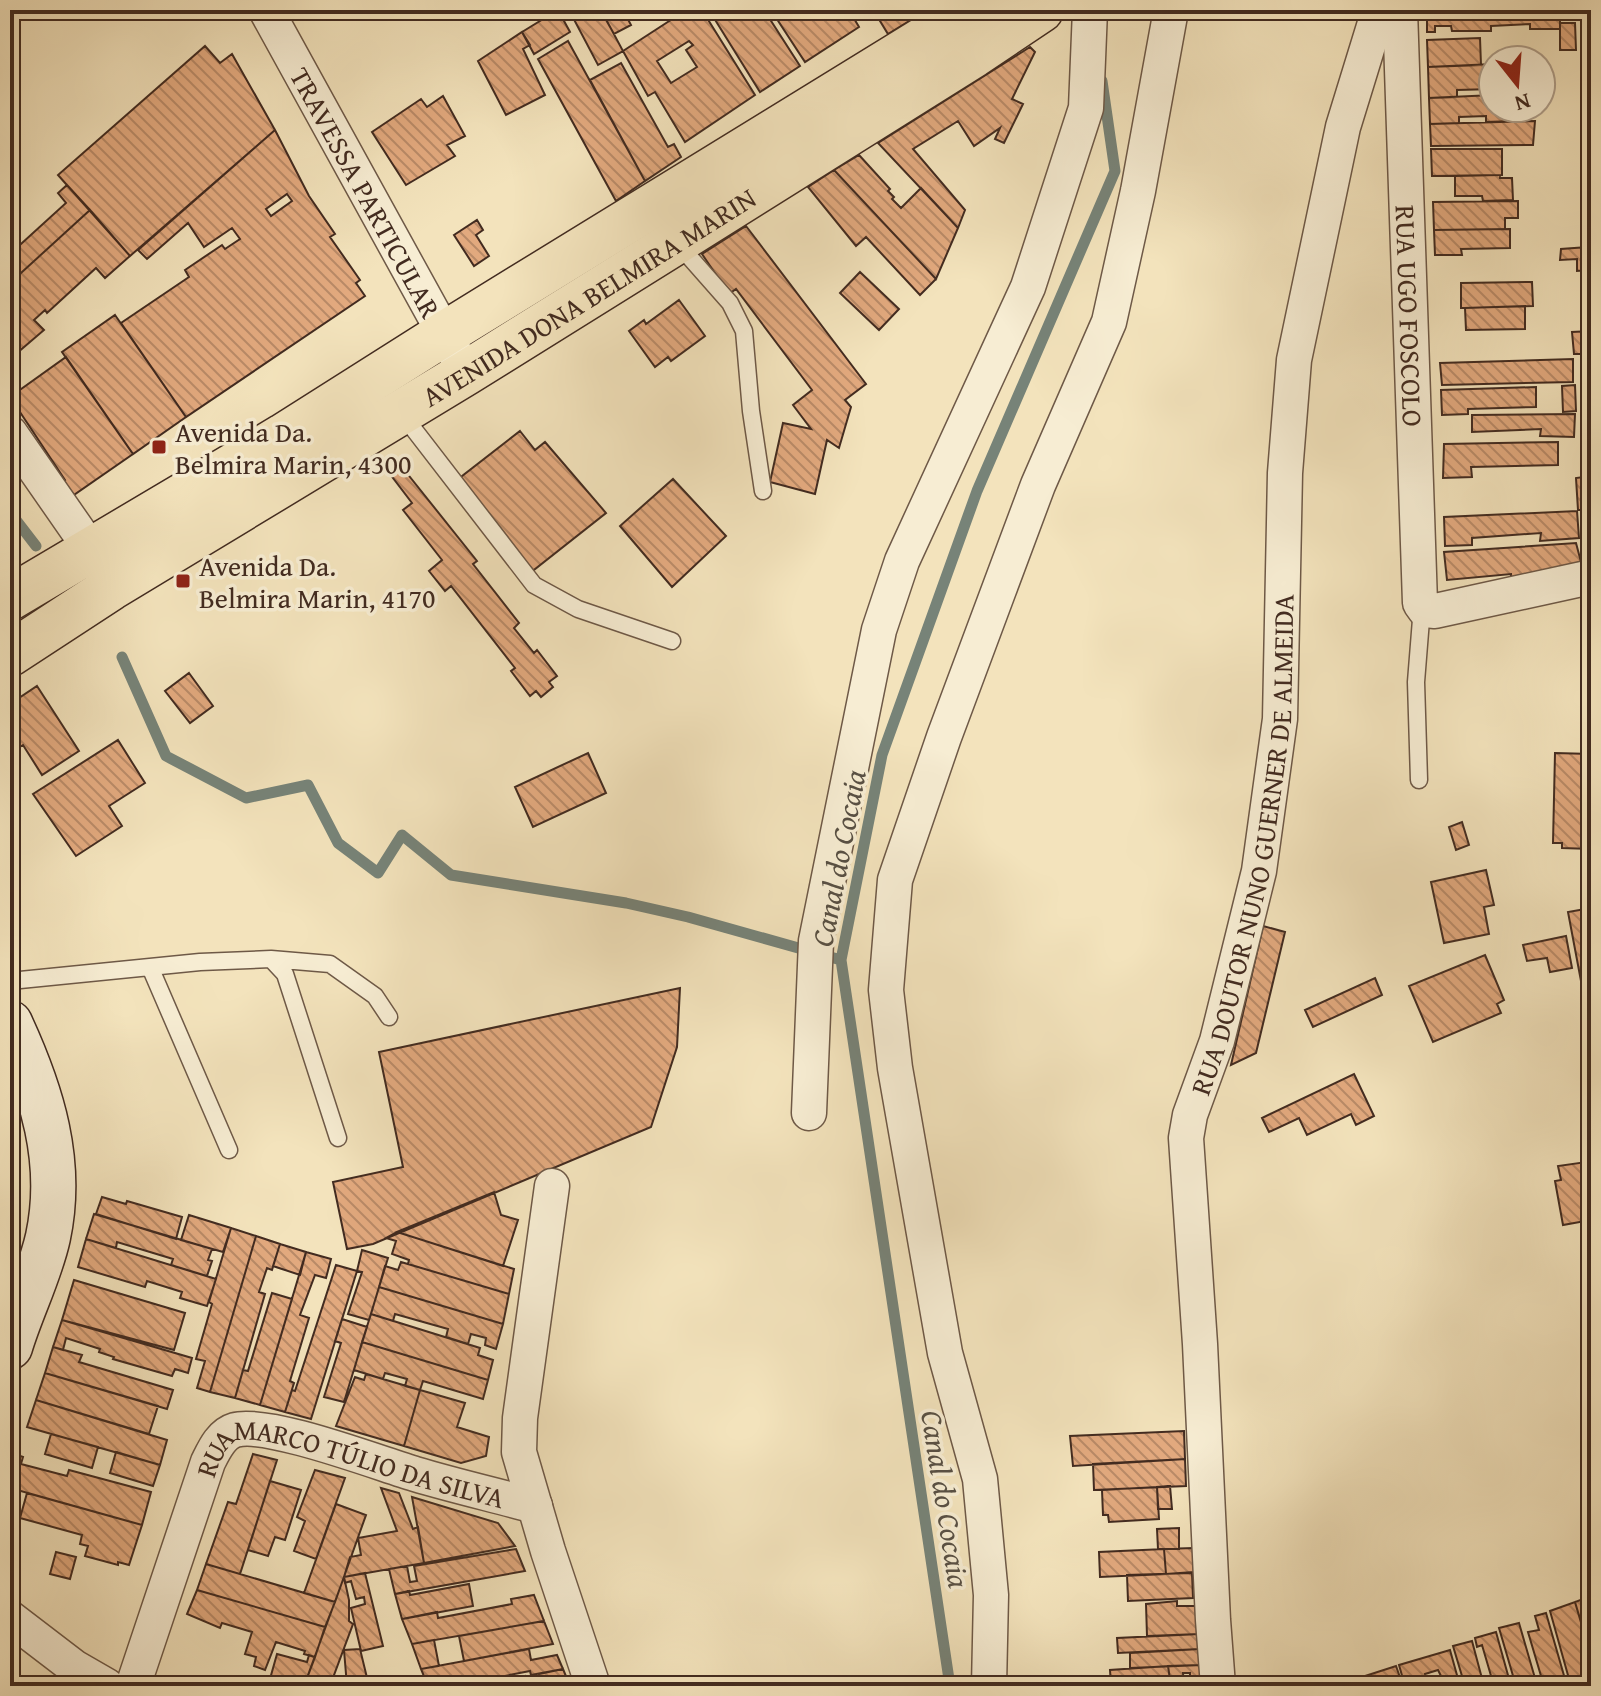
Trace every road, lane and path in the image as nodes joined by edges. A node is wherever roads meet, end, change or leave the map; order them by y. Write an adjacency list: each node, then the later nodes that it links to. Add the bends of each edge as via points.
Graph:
1 (266, 10): 9 (street, TRAVESSA PARTICULAR)
2 (1041, 10): 7 (main road, AVENIDA DONA BELMIRA MARIN)
3 (1090, 10): 26 (street, via 1086,108 1028,287 902,561 879,630 816,941)
4 (1171, 10): 36 (street, via 1109,322 1038,485 895,880 886,990 895,1068 945,1353 980,1479 991,1595)
5 (1379, 10): 37 (street, RUA DOUTOR NUNO GUERNER DE ALMEIDA, via 1343,127 1294,360 1285,473 1280,719 1259,871 1217,1041 1186,1138)
6 (1400, 10): 17 (street, RUA UGO FOSCOLO, via 1417,544)
7 (961, 24): 8 (main road, AVENIDA DONA BELMIRA MARIN)
8 (663, 225): 9 (main road, AVENIDA DONA BELMIRA MARIN); 10 (main road, AVENIDA DONA BELMIRA MARIN); 13 (lane, via 730,303 744,331)
9 (444, 334): 10 (street, TRAVESSA PARTICULAR); 11 (main road, AVENIDA DONA BELMIRA MARIN)
10 (466, 373): 11 (main road, AVENIDA DONA BELMIRA MARIN)
11 (386, 397): 14 (main road, AVENIDA DONA BELMIRA MARIN); 18 (lane, via 534,585 578,609)
12 (10, 433): 14 (street)
13 (763, 491)
14 (101, 570): 16 (main road, AVENIDA DONA BELMIRA MARIN); 19 (main road, AVENIDA DONA BELMIRA MARIN)
15 (1591, 577): 17 (street)
16 (10, 598)
17 (1429, 609): 20 (lane, via 1416,682)
18 (672, 641)
19 (10, 654)
20 (1419, 780)
21 (271, 959): 22 (lane); 24 (lane, via 330,964 375,996); 27 (lane, via 285,974)
22 (150, 967): 23 (lane); 28 (lane)
23 (10, 981)
24 (389, 1017)
25 (10, 1023): 30 (main road, via 47,1128 55,1191 47,1239)
26 (809, 1113)
27 (338, 1138)
28 (229, 1150)
29 (552, 1186): 31 (street, via 520,1418 519,1452)
30 (11, 1341)
31 (535, 1506): 34 (street, RUA MARCO TÚLIO DA SILVA, via 287,1434 235,1430 208,1462); 35 (street)
32 (10, 1618): 33 (street)
33 (107, 1686)
34 (133, 1686)
35 (593, 1686)
36 (989, 1686)
37 (1218, 1686)

